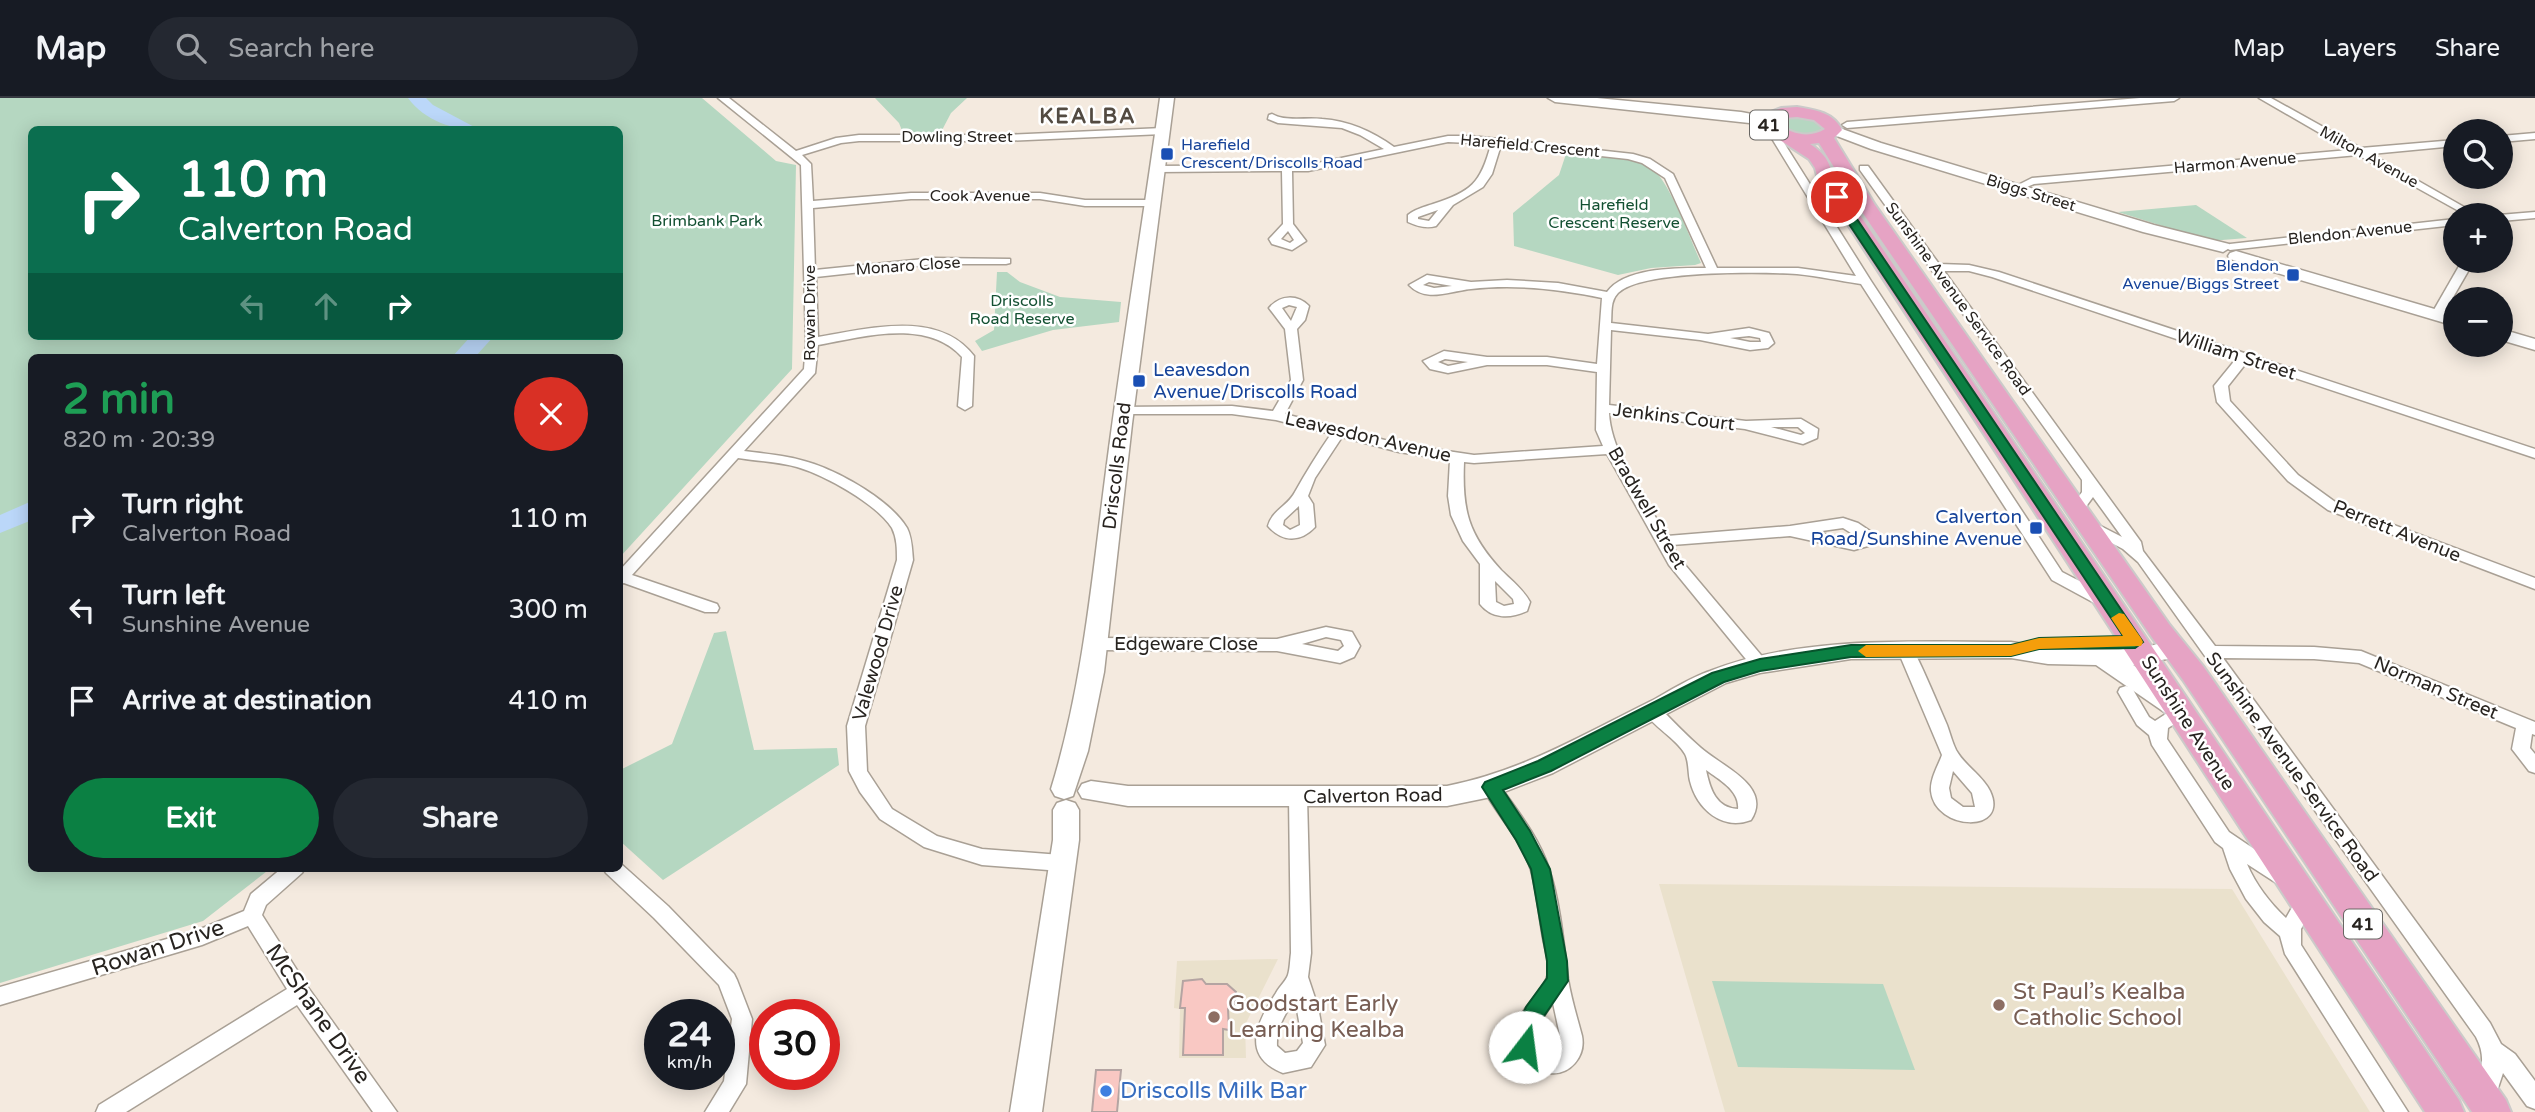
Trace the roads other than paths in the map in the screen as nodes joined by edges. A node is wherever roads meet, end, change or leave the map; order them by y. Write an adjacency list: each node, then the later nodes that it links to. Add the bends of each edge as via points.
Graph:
1 (723, 98): 20 (street)
2 (1167, 98): 12 (street, Driscolls Road)
3 (1555, 98): 9 (street, via 1751,117)
4 (1787, 98): 10 (main road, 41)
5 (2003, 98): 8 (street)
6 (2174, 98): 8 (street)
7 (2264, 98): 19 (street, Milton Avenue)
8 (2021, 110): 15 (street)
9 (1772, 112): 10 (main road, 41); 15 (main road, Sunshine Avenue / 41, via 1770,127 1779,136)
10 (1813, 115): 15 (main road, 41, via 1831,123)
11 (1311, 121): 18 (street, via 1362,130)
12 (1163, 131): 20 (street, Dowling Street, via 859,138); 21 (street, Driscolls Road)
13 (2535, 136): 14 (street)
14 (2513, 138)
15 (1822, 140): 23 (main road, Sunshine Avenue / 41); 25 (street, Biggs Street, via 1875,146); 35 (street); 77 (main road, Sunshine Avenue / 41, via 1829,187)
16 (1497, 142): 18 (street, Harefield Crescent, via 1448,139); 28 (street, via 1481,184); 39 (street, Harefield Crescent, via 1629,156 1659,168 1669,176)
17 (2443, 144): 19 (street, Harmon Avenue)
18 (1392, 150): 22 (street, Harefield Crescent, via 1330,165)
19 (2360, 152): 25 (street, Harmon Avenue, via 2032,181); 27 (street, Milton Avenue)
20 (796, 153): 29 (street, Rowan Drive, via 806,164)
21 (1158, 169): 22 (street, Harefield Crescent); 26 (street, Driscolls Road)
22 (1287, 169): 33 (street)
23 (1853, 169): 24 (street, Sunshine Avenue Service Road); 24 (street, Sunshine Avenue Service Road); 69 (main road, Sunshine Avenue / 41)
24 (1873, 183): 38 (street, Sunshine Avenue Service Road)
25 (2017, 188): 34 (street, Biggs Street)
26 (1152, 203): 29 (street, Cook Avenue, via 911,195); 59 (street, Driscolls Road)
27 (2451, 203)
28 (1448, 204)
29 (808, 205): 42 (street, Rowan Drive)
30 (2535, 215): 31 (street)
31 (2513, 217)
32 (2443, 223): 34 (street, Blendon Avenue)
33 (1288, 224)
34 (2233, 249): 37 (street, Biggs Street)
35 (1852, 259): 40 (street, via 1838,266); 43 (street)
36 (1006, 261): 42 (street, Monaro Close, via 934,261)
37 (2269, 265): 46 (street, Biggs Street)
38 (1936, 267): 54 (street, William Street, via 1986,271); 67 (street, Sunshine Avenue Service Road)
39 (1713, 271): 40 (street); 45 (street, via 1654,273 1630,280)
40 (1798, 271): 43 (street)
41 (2461, 273): 46 (street)
42 (810, 274): 52 (street, Rowan Drive)
43 (1865, 281): 77 (street, via 2057,576)
44 (1470, 285): 45 (street, via 1557,285)
45 (1609, 296): 48 (street, Bradwell Street)
46 (2437, 315): 47 (street, Biggs Street)
47 (2443, 317)
48 (1605, 326): 50 (street); 56 (street, Bradwell Street)
49 (1291, 330): 60 (street, via 1297,380)
50 (1711, 337)
51 (2513, 338): 53 (street)
52 (812, 342): 57 (street, via 903,330 948,336 968,356); 64 (street, Rowan Drive, via 810,370)
53 (2535, 345)
54 (2244, 357): 65 (street, William Street); 76 (street, Perrett Avenue, via 2221,386 2224,402 2311,494 2361,519)
55 (1487, 361): 56 (street, via 1547,361)
56 (1603, 369): 58 (street, Bradwell Street)
57 (965, 406)
58 (1602, 408): 61 (street, Jenkins Court); 63 (street, Bradwell Street)
59 (1124, 410): 60 (street, Leavesdon Avenue, via 1232,410); 79 (street, Driscolls Road)
60 (1277, 416): 62 (street, Leavesdon Avenue)
61 (1746, 425)
62 (1339, 432): 66 (street, Leavesdon Avenue); 68 (street)
63 (1611, 450): 66 (street, Leavesdon Avenue); 71 (street, Bradwell Street)
64 (734, 453): 74 (street, Rowan Drive); 100 (street, Valewood Drive, via 820,470 880,509 898,526 905,542 905,560 856,726 858,771 886,814 931,842 982,857)
65 (2535, 454)
66 (1457, 457): 73 (street, via 1456,503)
67 (2090, 484): 69 (street); 72 (street, Sunshine Avenue Service Road, via 2136,545)
68 (1301, 496)
69 (2082, 517): 72 (street, Sunshine Avenue Service Road); 83 (main road, Sunshine Avenue / 41)
70 (1790, 531): 71 (street)
71 (1662, 541): 87 (street, Bradwell Street, via 1674,562)
72 (2135, 551): 85 (street, Sunshine Avenue Service Road)
73 (1486, 566)
74 (623, 576)
75 (623, 579): 78 (street)
76 (2535, 584)
77 (2108, 603): 82 (main road, Sunshine Avenue / 41)
78 (711, 608)
79 (1096, 644): 80 (street, Edgeware Close); 92 (street, Driscolls Road)
80 (1277, 645)
81 (2011, 650): 82 (street, Calverton Road, via 2039,643); 84 (street, Calverton Road); 86 (street, Calverton Road)
82 (2140, 650): 83 (street, Calverton Road); 86 (street, Calverton Road); 90 (main road, Sunshine Avenue / 41)
83 (2176, 650): 112 (main road, Sunshine Avenue / 41)
84 (1906, 651): 87 (street, Calverton Road, via 1851,651); 94 (street)
85 (2210, 652): 91 (street, Norman Street, via 2361,657); 110 (street, Sunshine Avenue Service Road)
86 (2099, 657): 90 (street, via 2120,668)
87 (1760, 665): 89 (street, Calverton Road, via 1718,677)
88 (2126, 692): 90 (street, via 2143,721)
89 (1652, 710): 93 (street); 96 (street, Calverton Road, via 1544,766)
90 (2169, 722): 99 (street, via 2158,740 2215,828); 103 (main road, Sunshine Avenue / 41)
91 (2530, 727): 95 (street, via 2521,748)
92 (1077, 750): 98 (street, Driscolls Road)
93 (1694, 752)
94 (1950, 756)
95 (2535, 766)
96 (1491, 787): 97 (street, Calverton Road, via 1447,796); 107 (street, via 1540,869)
97 (1298, 797): 98 (street, Calverton Road); 106 (street)
98 (1079, 798): 100 (street, Driscolls Road)
99 (2232, 845): 103 (street); 105 (street, via 2236,862 2260,903)
100 (1063, 852): 116 (street, Driscolls Road)
101 (290, 872): 104 (street, via 258,900)
102 (617, 872): 115 (street, via 727,981 742,1018 735,1084)
103 (2300, 894): 105 (street); 118 (main road, Sunshine Avenue / 41)
104 (252, 916): 108 (street, McShane Drive); 109 (street, Rowan Drive, via 202,937)
105 (2290, 932): 117 (street, via 2292,948)
106 (1298, 977)
107 (1558, 981)
108 (300, 992): 113 (street); 114 (street, McShane Drive)
109 (0, 996)
110 (2495, 1052): 111 (street, Sunshine Avenue Service Road); 112 (street)
111 (2535, 1099)
112 (2488, 1105)
113 (107, 1112)
114 (386, 1112)
115 (716, 1112)
116 (1026, 1112)
117 (2397, 1112)
118 (2446, 1112)

